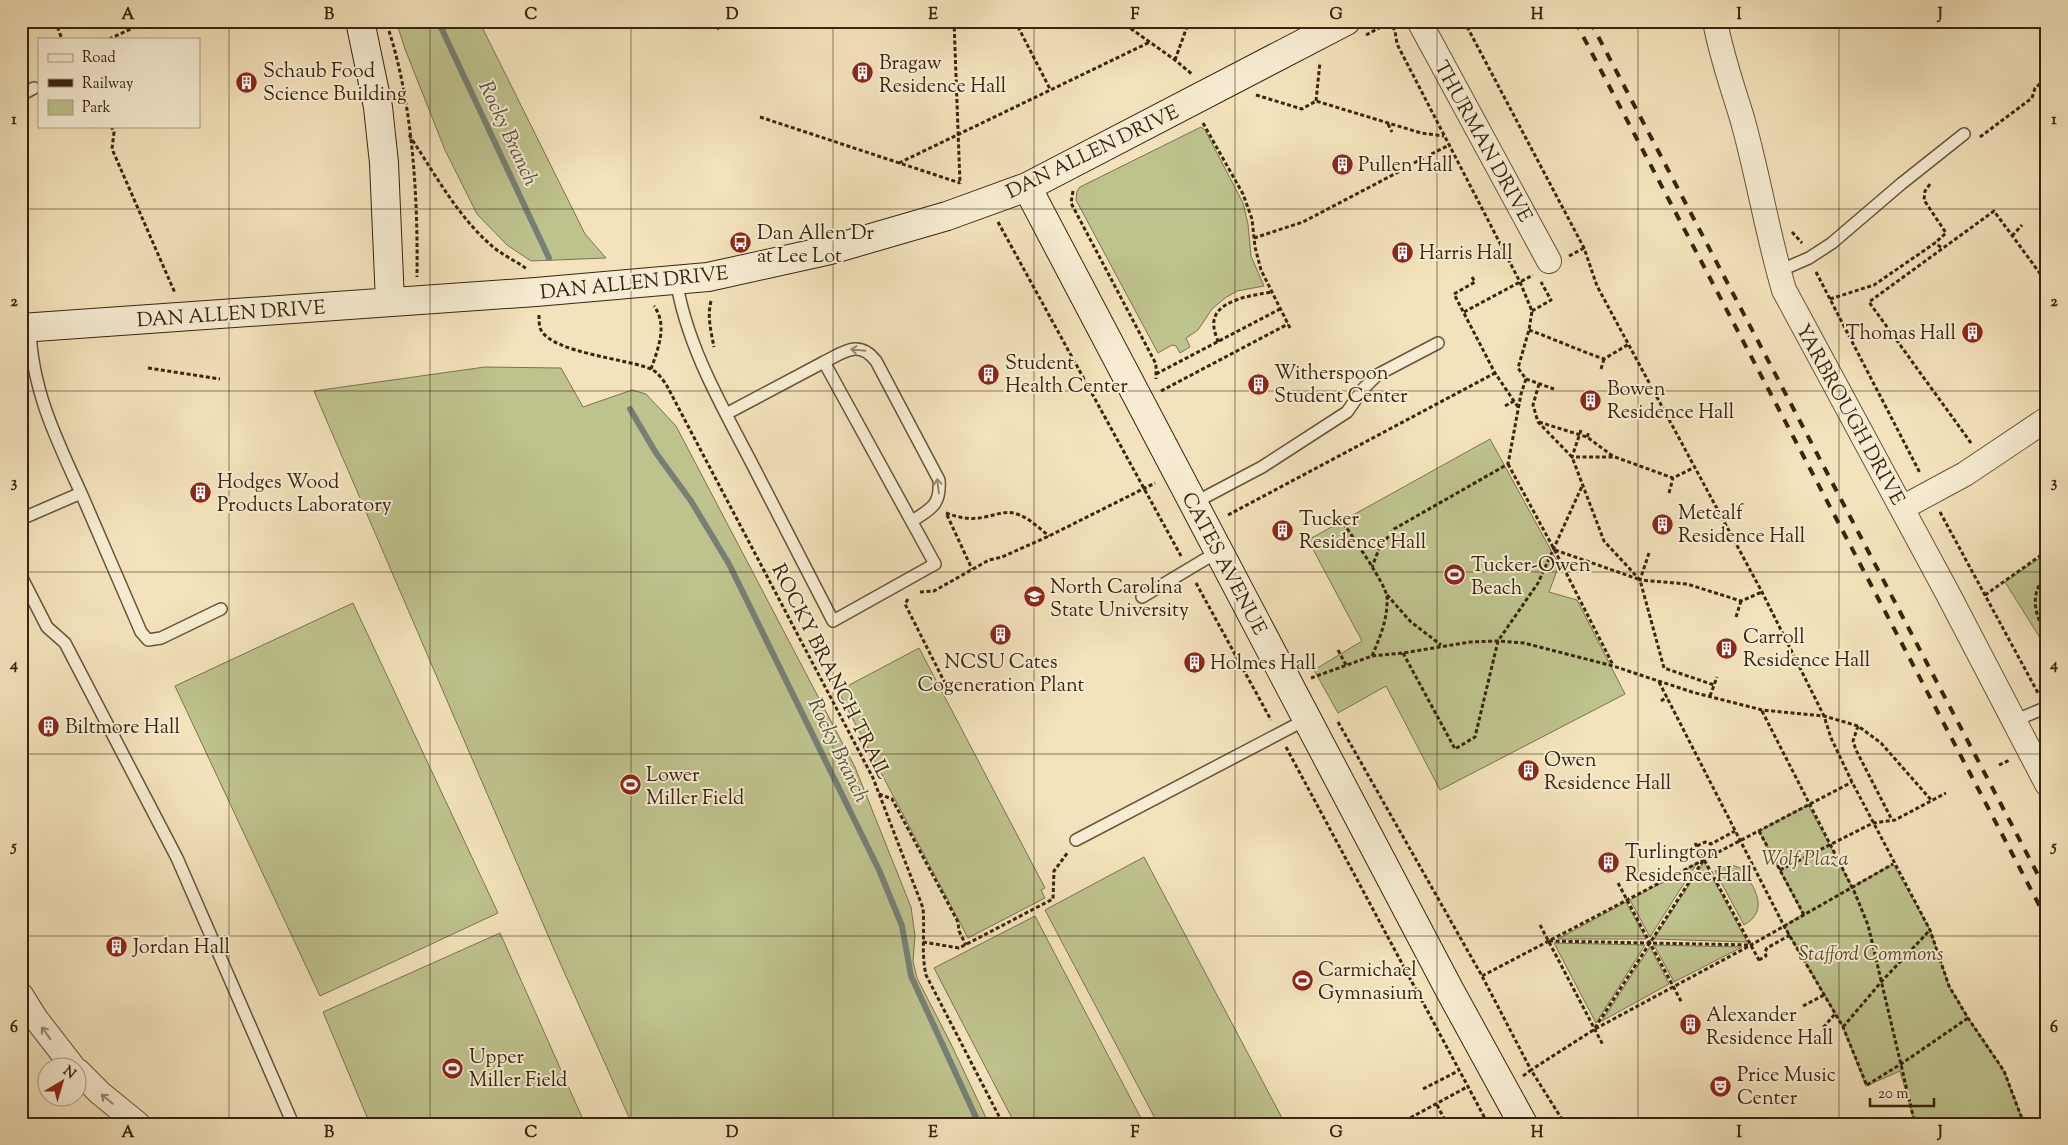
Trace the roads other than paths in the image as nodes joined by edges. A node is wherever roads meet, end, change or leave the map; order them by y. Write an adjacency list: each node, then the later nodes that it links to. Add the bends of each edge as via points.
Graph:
1 (360, 21): 12 (street, via 378,107 384,163)
2 (1346, 21): 8 (street, DAN ALLEN DRIVE)
3 (1419, 21): 9 (street, THURMAN DRIVE)
4 (1715, 21): 10 (street, YARBROUGH DRIVE)
5 (34, 88): 6 (lane)
6 (21, 94)
7 (1964, 134): 10 (lane, via 1832,243 1809,258)
8 (1027, 187): 11 (street, DAN ALLEN DRIVE, via 947,216 830,250 708,277); 19 (street, CATES AVENUE)
9 (1545, 270)
10 (1779, 271): 20 (street, YARBROUGH DRIVE, via 1798,318)
11 (676, 279): 12 (street, DAN ALLEN DRIVE); 16 (lane, via 691,341)
12 (390, 302): 13 (street, DAN ALLEN DRIVE)
13 (26, 328): 18 (lane, via 36,384 52,432)
14 (1438, 343): 19 (lane, via 1377,375 1363,388 1347,412 1262,467)
15 (824, 362): 16 (lane); 22 (lane); 22 (lane, one-way to 15, via 937,501 939,480 876,361 868,352 858,348)
16 (726, 414): 22 (lane, via 833,621 935,564)
17 (2047, 419): 20 (street, via 1965,474)
18 (81, 493): 21 (lane); 26 (lane, via 141,632 148,640 161,638)
19 (1204, 497): 23 (street, CATES AVENUE)
20 (1902, 508): 29 (street, YARBROUGH DRIVE)
21 (21, 520)
22 (912, 521)
23 (1219, 551): 25 (lane); 28 (street, CATES AVENUE)
24 (21, 576): 36 (lane, via 47,627 64,643 177,858)
25 (1142, 597)
26 (221, 609)
27 (2047, 707): 29 (lane)
28 (1308, 719): 31 (lane); 37 (street, CATES AVENUE, via 1449,989)
29 (2014, 722): 30 (street, YARBROUGH DRIVE)
30 (2047, 784)
31 (1076, 840)
32 (21, 995): 33 (street, one-way to 32)
33 (66, 1058)
34 (88, 1081): 35 (street, one-way to 34)
35 (138, 1124)
36 (293, 1124)
37 (1524, 1124)

